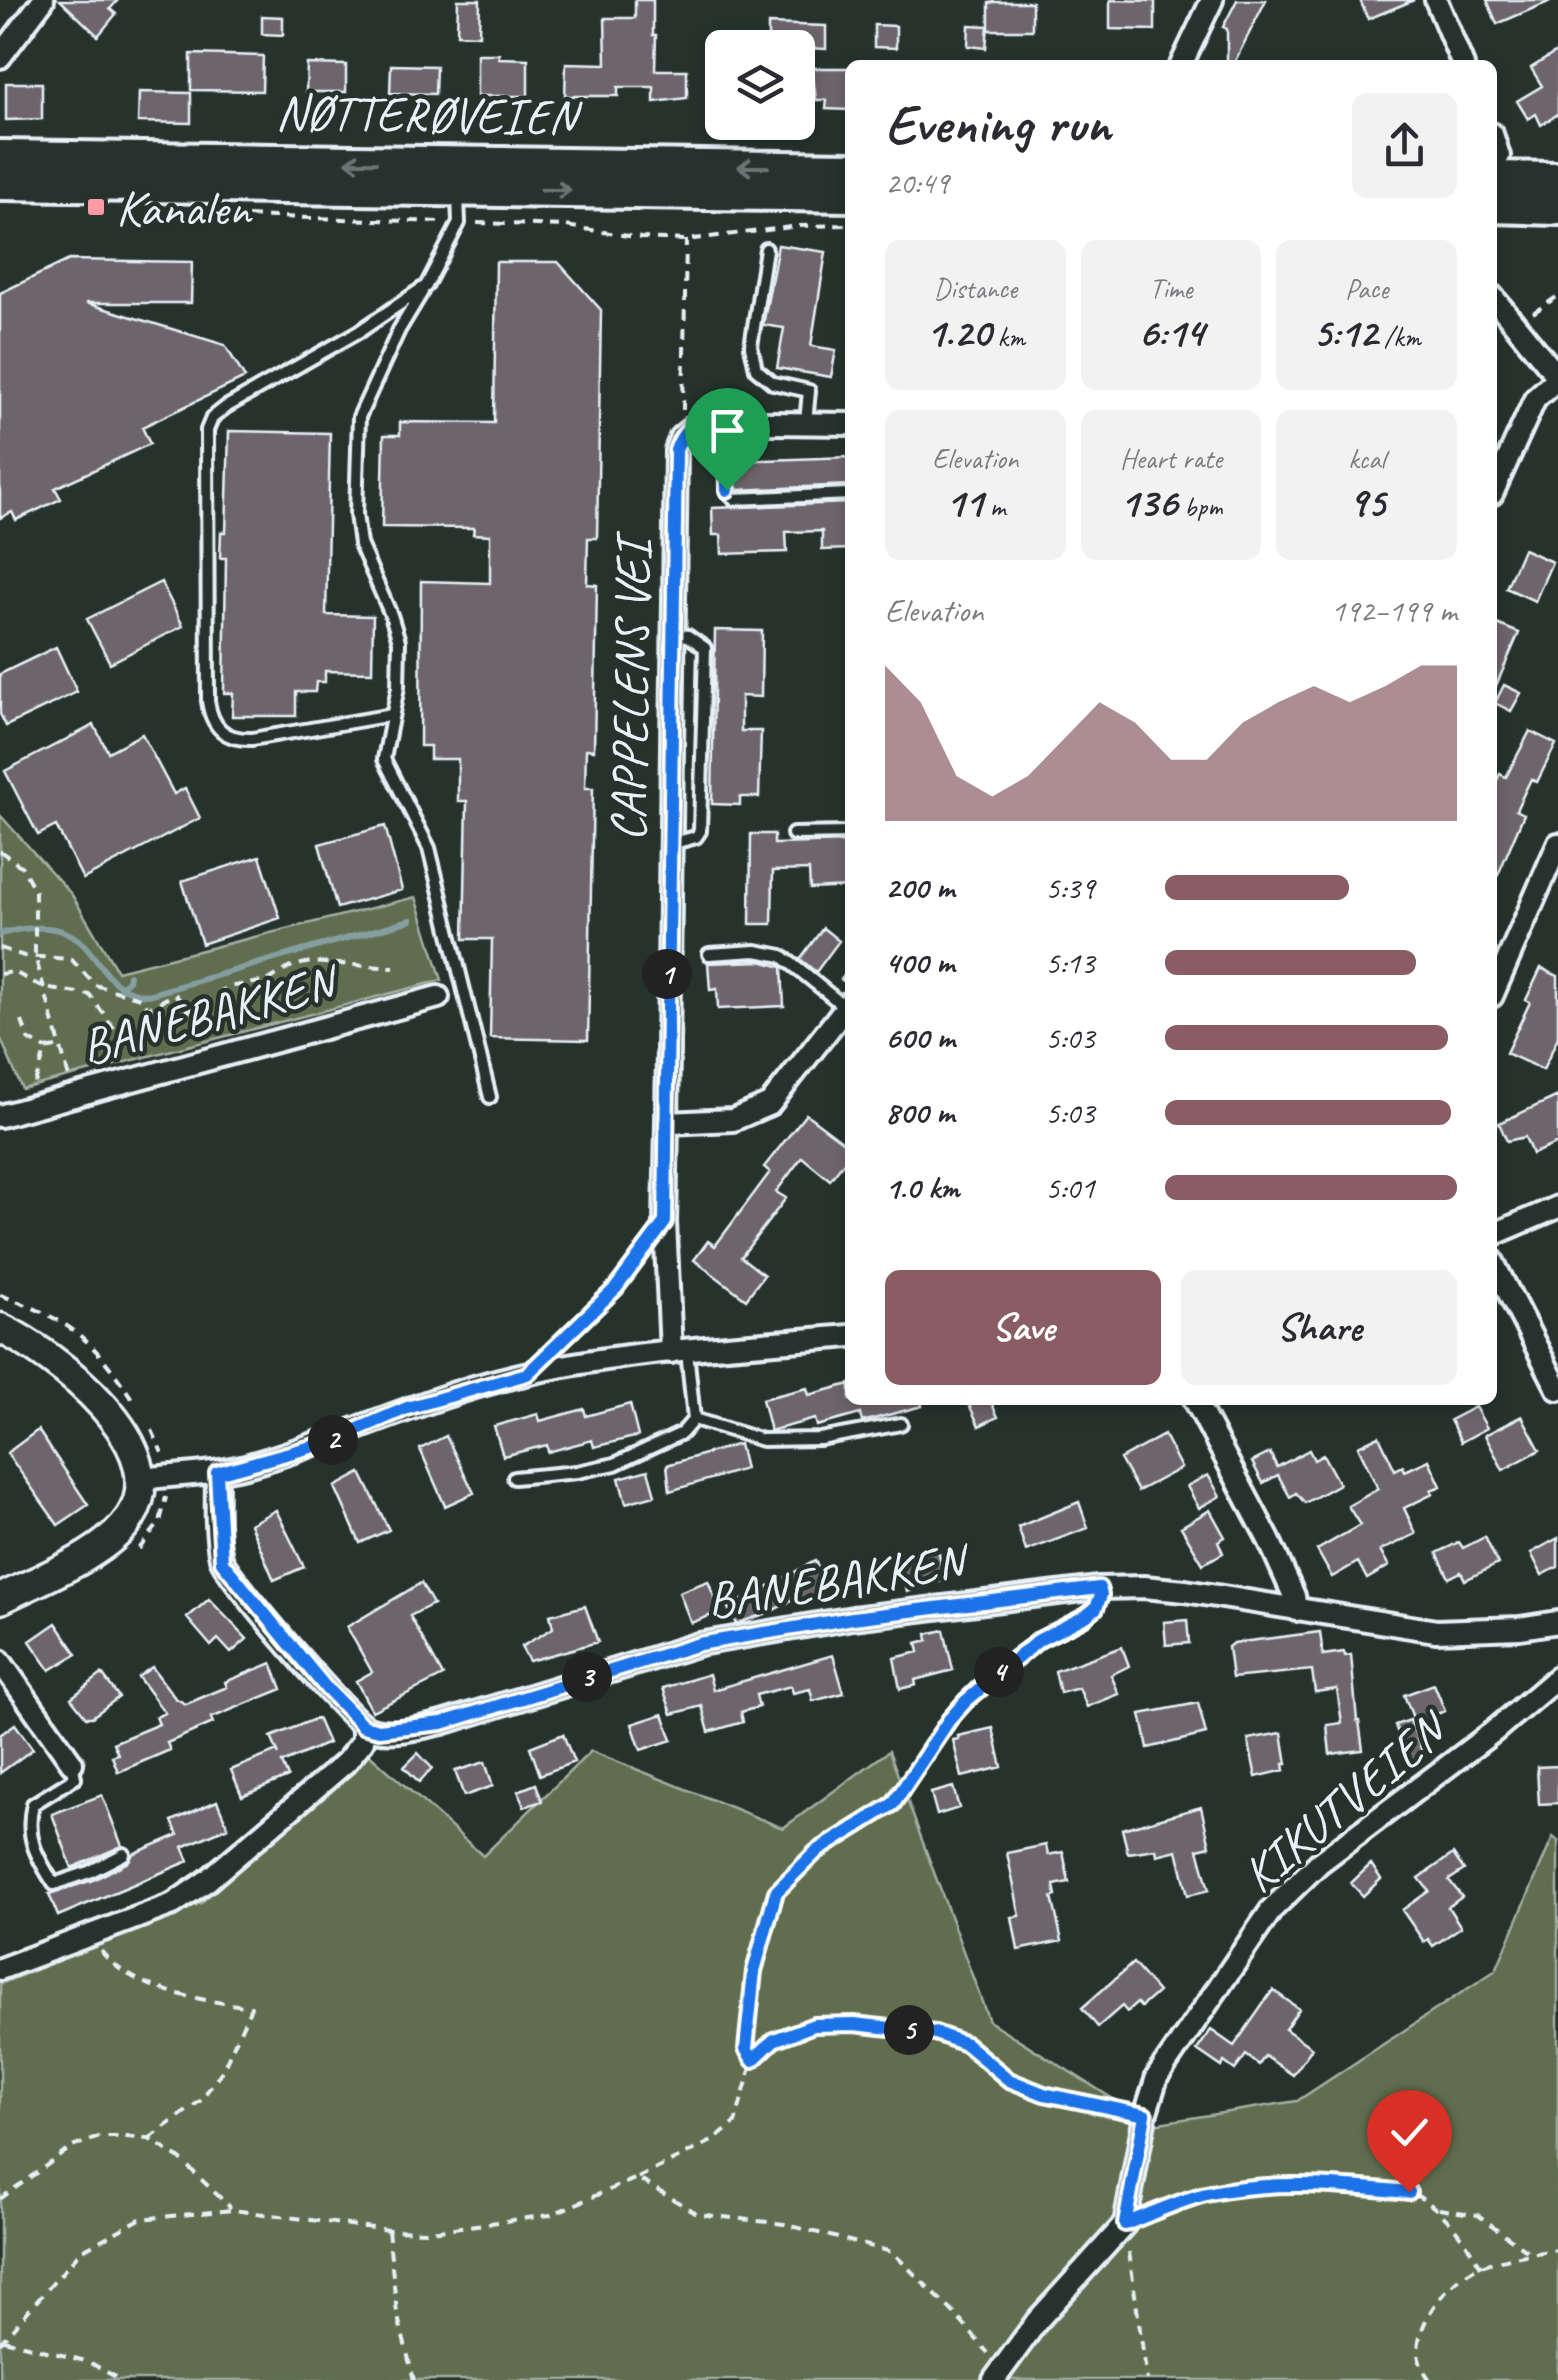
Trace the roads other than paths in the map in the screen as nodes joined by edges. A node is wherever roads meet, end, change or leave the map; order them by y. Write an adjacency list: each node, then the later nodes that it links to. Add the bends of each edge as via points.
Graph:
1 (43, 0): 4 (street)
2 (1212, 0): 5 (street)
3 (1436, 0): 6 (street)
4 (0, 57)
5 (1183, 60)
6 (1461, 60)
7 (0, 157): 10 (main road, NØTTERØVEIEN, one-way to 7)
8 (1497, 167): 11 (main road)
9 (845, 169): 10 (main road, NØTTERØVEIEN, one-way to 10)
10 (458, 176): 12 (main road, NØTTERØVEIEN); 13 (main road, NØTTERØVEIEN, one-way to 13); 17 (lane, via 459,223)
11 (1558, 179)
12 (0, 183)
13 (845, 195)
14 (1497, 206): 15 (main road)
15 (1558, 208)
16 (766, 249): 21 (lane, via 752,346 756,369 772,383 809,392)
17 (426, 286): 26 (lane, via 359,417 360,544 400,651); 26 (lane, via 226,407 212,418 205,448 208,701 216,726 237,740)
18 (1497, 302): 19 (street)
19 (1558, 377): 23 (street, via 1535,399)
20 (726, 420): 21 (street); 24 (lane, via 727,490 734,499); 25 (street, CAPPELENS VEI, via 698,422 676,450)
21 (806, 422): 22 (street)
22 (845, 424)
23 (1497, 483)
24 (845, 494)
25 (673, 634): 30 (street, CAPPELENS VEI); 30 (lane, via 706,648 700,832)
26 (392, 715): 36 (lane, via 384,758 429,848)
27 (845, 832): 28 (lane)
28 (793, 834)
29 (1558, 844): 32 (street)
30 (669, 845): 38 (street, CAPPELENS VEI)
31 (710, 954): 34 (lane, via 782,956)
32 (1497, 984)
33 (438, 997): 37 (street, BANEBAKKEN)
34 (845, 1003)
35 (845, 1009): 38 (street, via 770,1104 732,1120)
36 (490, 1098)
37 (0, 1116)
38 (667, 1123): 44 (street, CAPPELENS VEI, via 665,1222)
39 (1558, 1207): 40 (street)
40 (1497, 1234)
41 (1497, 1270): 45 (street)
42 (0, 1328): 50 (main road, via 47,1356 98,1402)
43 (845, 1336): 44 (street)
44 (679, 1351): 47 (lane); 49 (street, via 527,1374)
45 (1558, 1389)
46 (1199, 1405): 54 (street, via 1270,1540)
47 (694, 1419): 48 (lane, via 762,1440); 51 (lane, via 682,1433 615,1464)
48 (901, 1424)
49 (217, 1473): 50 (street); 58 (street, via 222,1562)
50 (154, 1478): 53 (main road, via 118,1532)
51 (514, 1478)
52 (1099, 1588): 54 (street, BANEBAKKEN, via 1144,1586); 58 (street, BANEBAKKEN, via 699,1644 442,1723 396,1730); 59 (lane, via 1096,1608 1039,1640 966,1701)
53 (0, 1598)
54 (1296, 1610): 55 (street, BANEBAKKEN, via 1436,1630)
55 (1558, 1622)
56 (0, 1660): 60 (street)
57 (1558, 1677): 63 (street, KIKUTVEIEN, via 1319,1862 1272,1908 1157,2076 1125,2224)
58 (363, 1726): 62 (street, via 363,1740 346,1762 208,1880 163,1910)
59 (943, 1730)
60 (72, 1763): 61 (lane, via 75,1778 33,1804 33,1850 54,1884)
61 (124, 1854)
62 (0, 1969)
63 (998, 2375)

